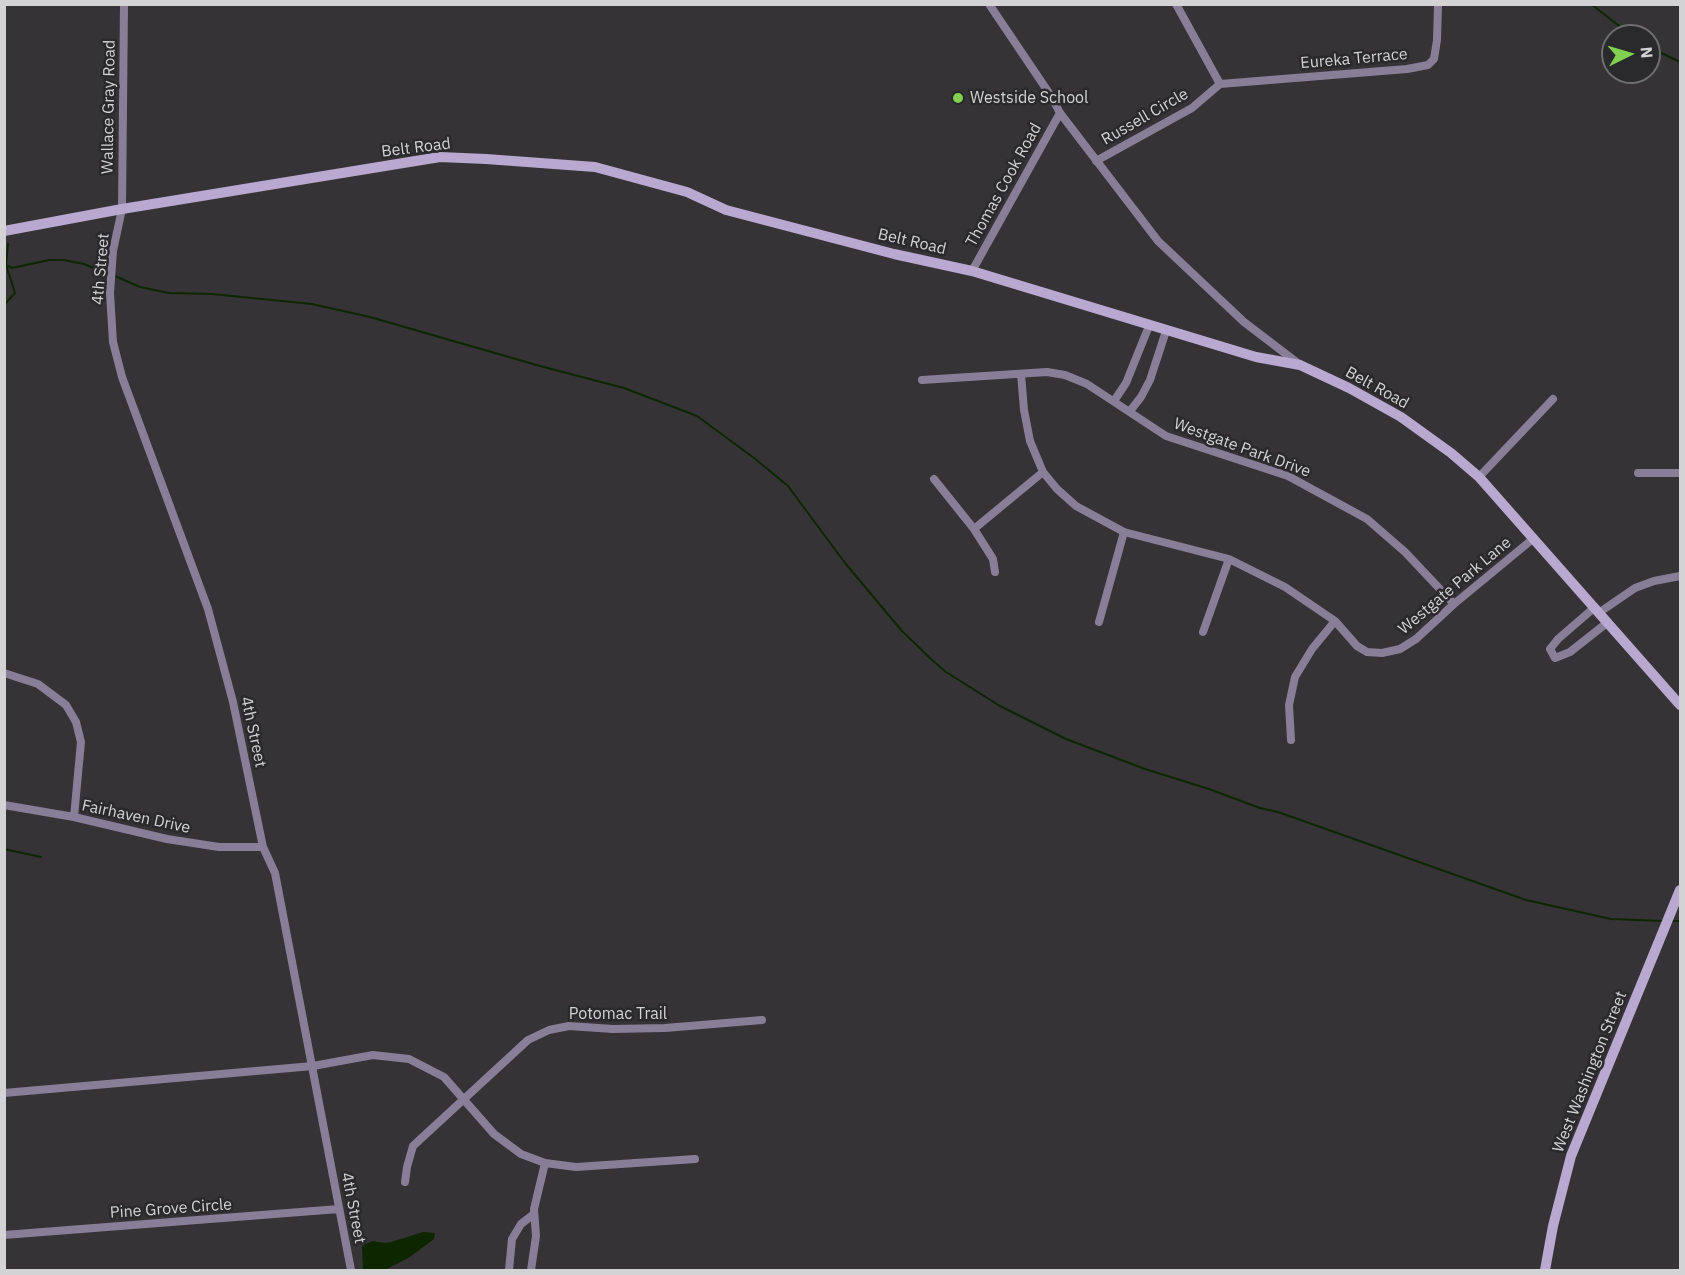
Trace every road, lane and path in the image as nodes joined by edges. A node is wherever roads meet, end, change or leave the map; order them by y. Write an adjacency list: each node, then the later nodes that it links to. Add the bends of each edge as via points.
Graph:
1 (124, 4): 8 (street, Wallace Gray Road)
2 (989, 4): 6 (street)
3 (1176, 4): 5 (street)
4 (1438, 4): 5 (street, Eureka Terrace, via 1434,59 1428,65)
5 (1220, 84): 7 (street, Russell Circle, via 1192,108)
6 (1060, 113): 7 (street); 10 (street, Thomas Cook Road)
7 (1096, 161): 13 (street, via 1158,241 1244,322)
8 (122, 209): 9 (street, Belt Road); 10 (street, Belt Road, via 440,157 486,159 595,167 687,192 726,210); 41 (street, 4th Street, via 113,251 113,342 122,377 208,609 233,702)
9 (4, 231)
10 (972, 271): 11 (street, Belt Road)
11 (1149, 326): 12 (street, Belt Road); 17 (street, via 1126,383)
12 (1166, 331): 13 (street, Belt Road, via 1256,357); 18 (street, via 1150,380)
13 (1300, 365): 22 (street, Belt Road, via 1401,417)
14 (1021, 374): 15 (street, Westgate Park Drive); 17 (street, Westgate Park Drive, via 1065,375); 19 (street, Westgate Park Lane, via 1030,441)
15 (922, 380)
16 (1553, 399): 22 (street)
17 (1113, 400): 18 (street, Westgate Park Drive)
18 (1130, 411): 30 (street, Westgate Park Drive, via 1166,436 1288,476 1367,519)
19 (1043, 472): 24 (street); 25 (street, Westgate Park Lane, via 1076,506)
20 (1638, 473): 21 (street)
21 (1680, 473)
22 (1479, 477): 26 (street, Belt Road)
23 (934, 479): 24 (street)
24 (974, 529): 28 (street, via 993,559)
25 (1124, 532): 27 (street, Westgate Park Lane); 33 (street)
26 (1534, 538): 30 (street, Westgate Park Lane); 31 (street, Belt Road)
27 (1229, 559): 32 (street, Westgate Park Lane, via 1285,587); 35 (street)
28 (995, 572)
29 (1680, 576): 31 (street, via 1635,588)
30 (1454, 604): 32 (street, Westgate Park Lane, via 1416,639 1400,649 1382,653 1367,652 1358,646)
31 (1598, 609): 34 (street, Belt Road); 34 (street, via 1558,639 1550,649 1555,658 1570,652)
32 (1335, 621): 38 (street, via 1295,677 1289,705)
33 (1100, 622)
34 (1608, 622): 37 (street, Belt Road)
35 (1203, 632)
36 (4, 673): 40 (street, via 38,684 66,705 76,722 81,742)
37 (1680, 705)
38 (1290, 740)
39 (4, 805): 40 (street, Fairhaven Drive)
40 (74, 817): 41 (street, Fairhaven Drive, via 166,839 219,847)
41 (263, 847): 44 (street, 4th Street, via 275,873)
42 (1680, 890): 56 (street, West Washington Street, via 1571,1156)
43 (762, 1020): 46 (street, Potomac Trail, via 665,1028 569,1026 549,1030 528,1040)
44 (313, 1066): 45 (street); 46 (street, via 374,1055 409,1059 444,1077); 50 (street, 4th Street)
45 (4, 1093)
46 (464, 1099): 48 (street, via 494,1134 521,1154); 49 (street, Potomac Trail, via 413,1146)
47 (695, 1159): 48 (street, via 576,1167)
48 (545, 1163): 51 (street)
49 (405, 1182)
50 (339, 1209): 52 (street, Pine Grove Circle); 53 (street, 4th Street)
51 (534, 1214): 54 (street, via 521,1224 512,1239); 55 (street, via 536,1236)
52 (4, 1235)
53 (351, 1270)
54 (509, 1270)
55 (531, 1270)
56 (1545, 1270)

